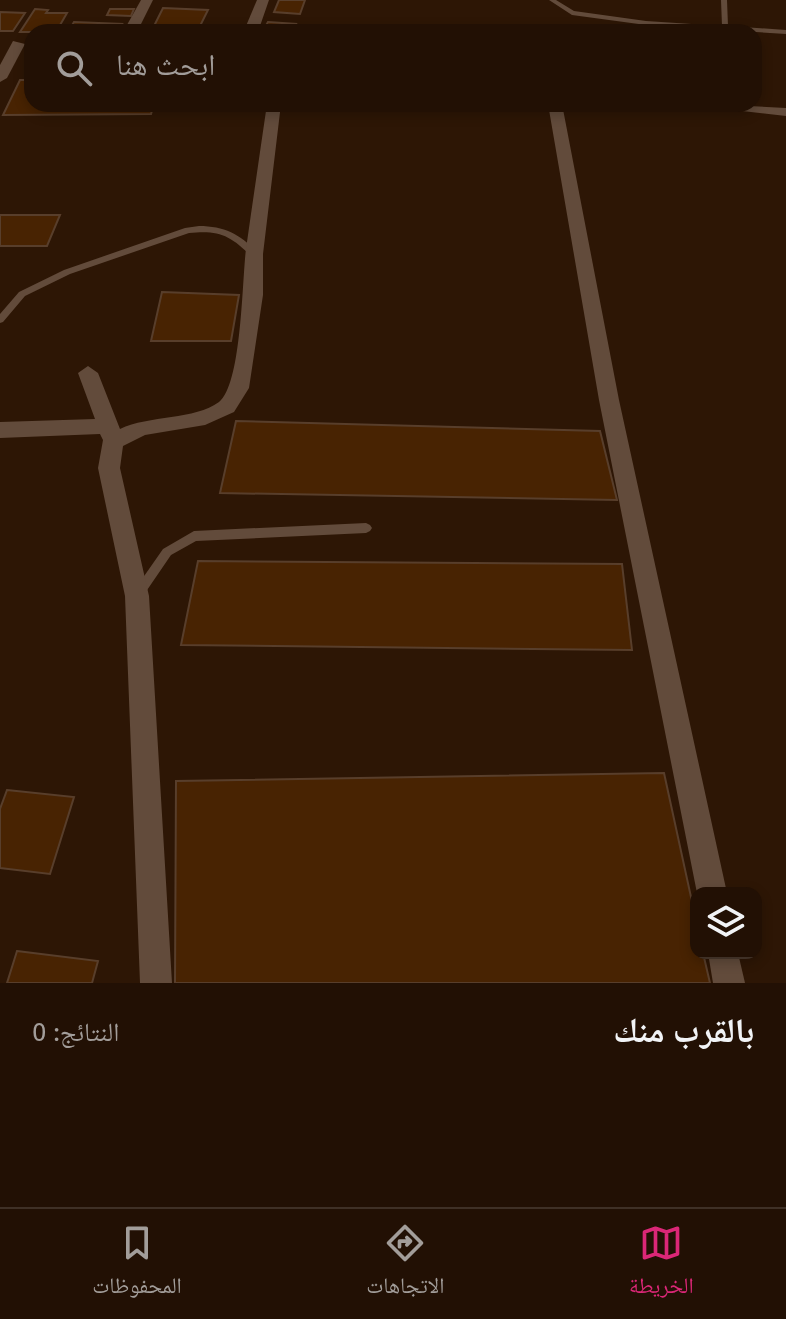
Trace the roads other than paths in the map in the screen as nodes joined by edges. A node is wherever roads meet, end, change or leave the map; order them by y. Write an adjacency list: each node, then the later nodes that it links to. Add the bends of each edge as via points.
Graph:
1 (147, 0): 5 (street)
2 (263, 0): 6 (street)
3 (552, 0): 7 (lane, via 572,13)
4 (724, 0): 8 (lane)
5 (134, 24)
6 (254, 24)
7 (666, 24)
8 (725, 24)
9 (762, 30): 10 (lane)
10 (786, 32)
11 (18, 44): 12 (street)
12 (0, 78)
13 (762, 109): 16 (street)
14 (273, 112): 17 (street)
15 (556, 112): 24 (street, via 609,400)
16 (786, 112)
17 (254, 254): 18 (lane, via 229,231 188,230 67,272 22,294); 21 (street, via 254,295 239,388 227,407 205,417)
18 (0, 320)
19 (88, 373): 21 (street)
20 (0, 430): 21 (street, via 92,428)
21 (111, 433): 23 (street, via 109,468)
22 (366, 528): 23 (lane, via 194,536 167,552)
23 (137, 596): 26 (street)
24 (711, 887)
25 (724, 959): 27 (street)
26 (156, 983)
27 (729, 983)

